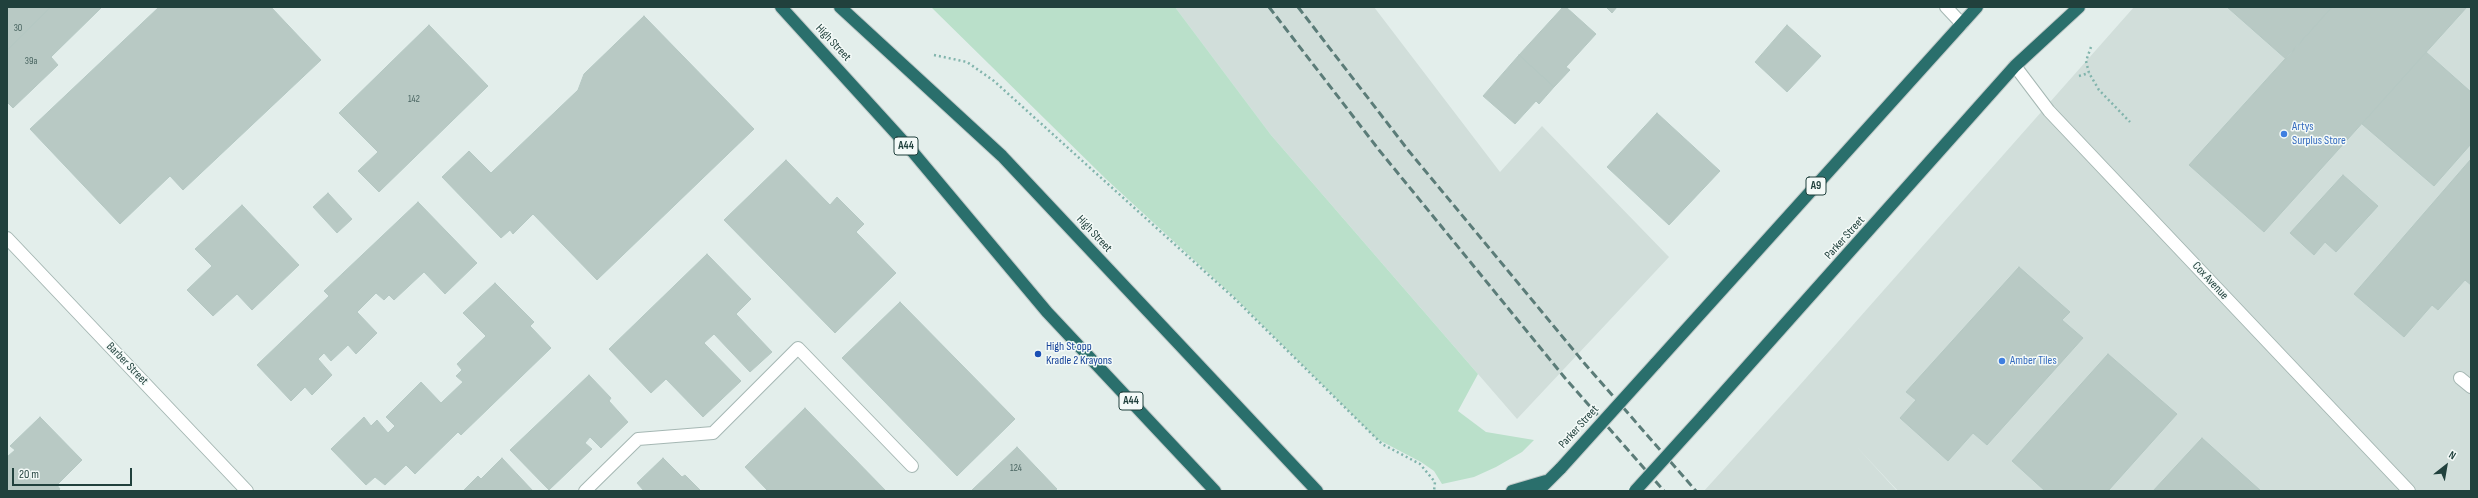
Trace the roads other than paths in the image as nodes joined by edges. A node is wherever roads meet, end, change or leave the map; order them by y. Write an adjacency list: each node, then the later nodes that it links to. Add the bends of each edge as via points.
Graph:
1 (781, 7): 15 (highway, High Street / A44, via 912,152 1047,312)
2 (840, 7): 16 (highway, High Street, via 1002,156)
3 (1946, 7): 6 (street)
4 (1977, 7): 6 (highway, Parker Street / A9)
5 (2079, 7): 7 (highway, Parker Street)
6 (1962, 24): 12 (highway, Parker Street / A9, bridge, via 1561,468)
7 (2015, 66): 19 (highway, Parker Street, bridge); 20 (street, Cox Avenue, via 2049,111)
8 (7, 238): 13 (street, Barber Street)
9 (2460, 378): 10 (street)
10 (2471, 387)
11 (912, 466): 14 (street, via 798,348 713,433 638,439)
12 (1546, 481): 17 (highway); 18 (highway, Parker Street / A9)
13 (247, 491)
14 (585, 491)
15 (1215, 491)
16 (1317, 491)
17 (1512, 491)
18 (1539, 491)
19 (1634, 491)
20 (2409, 491)

